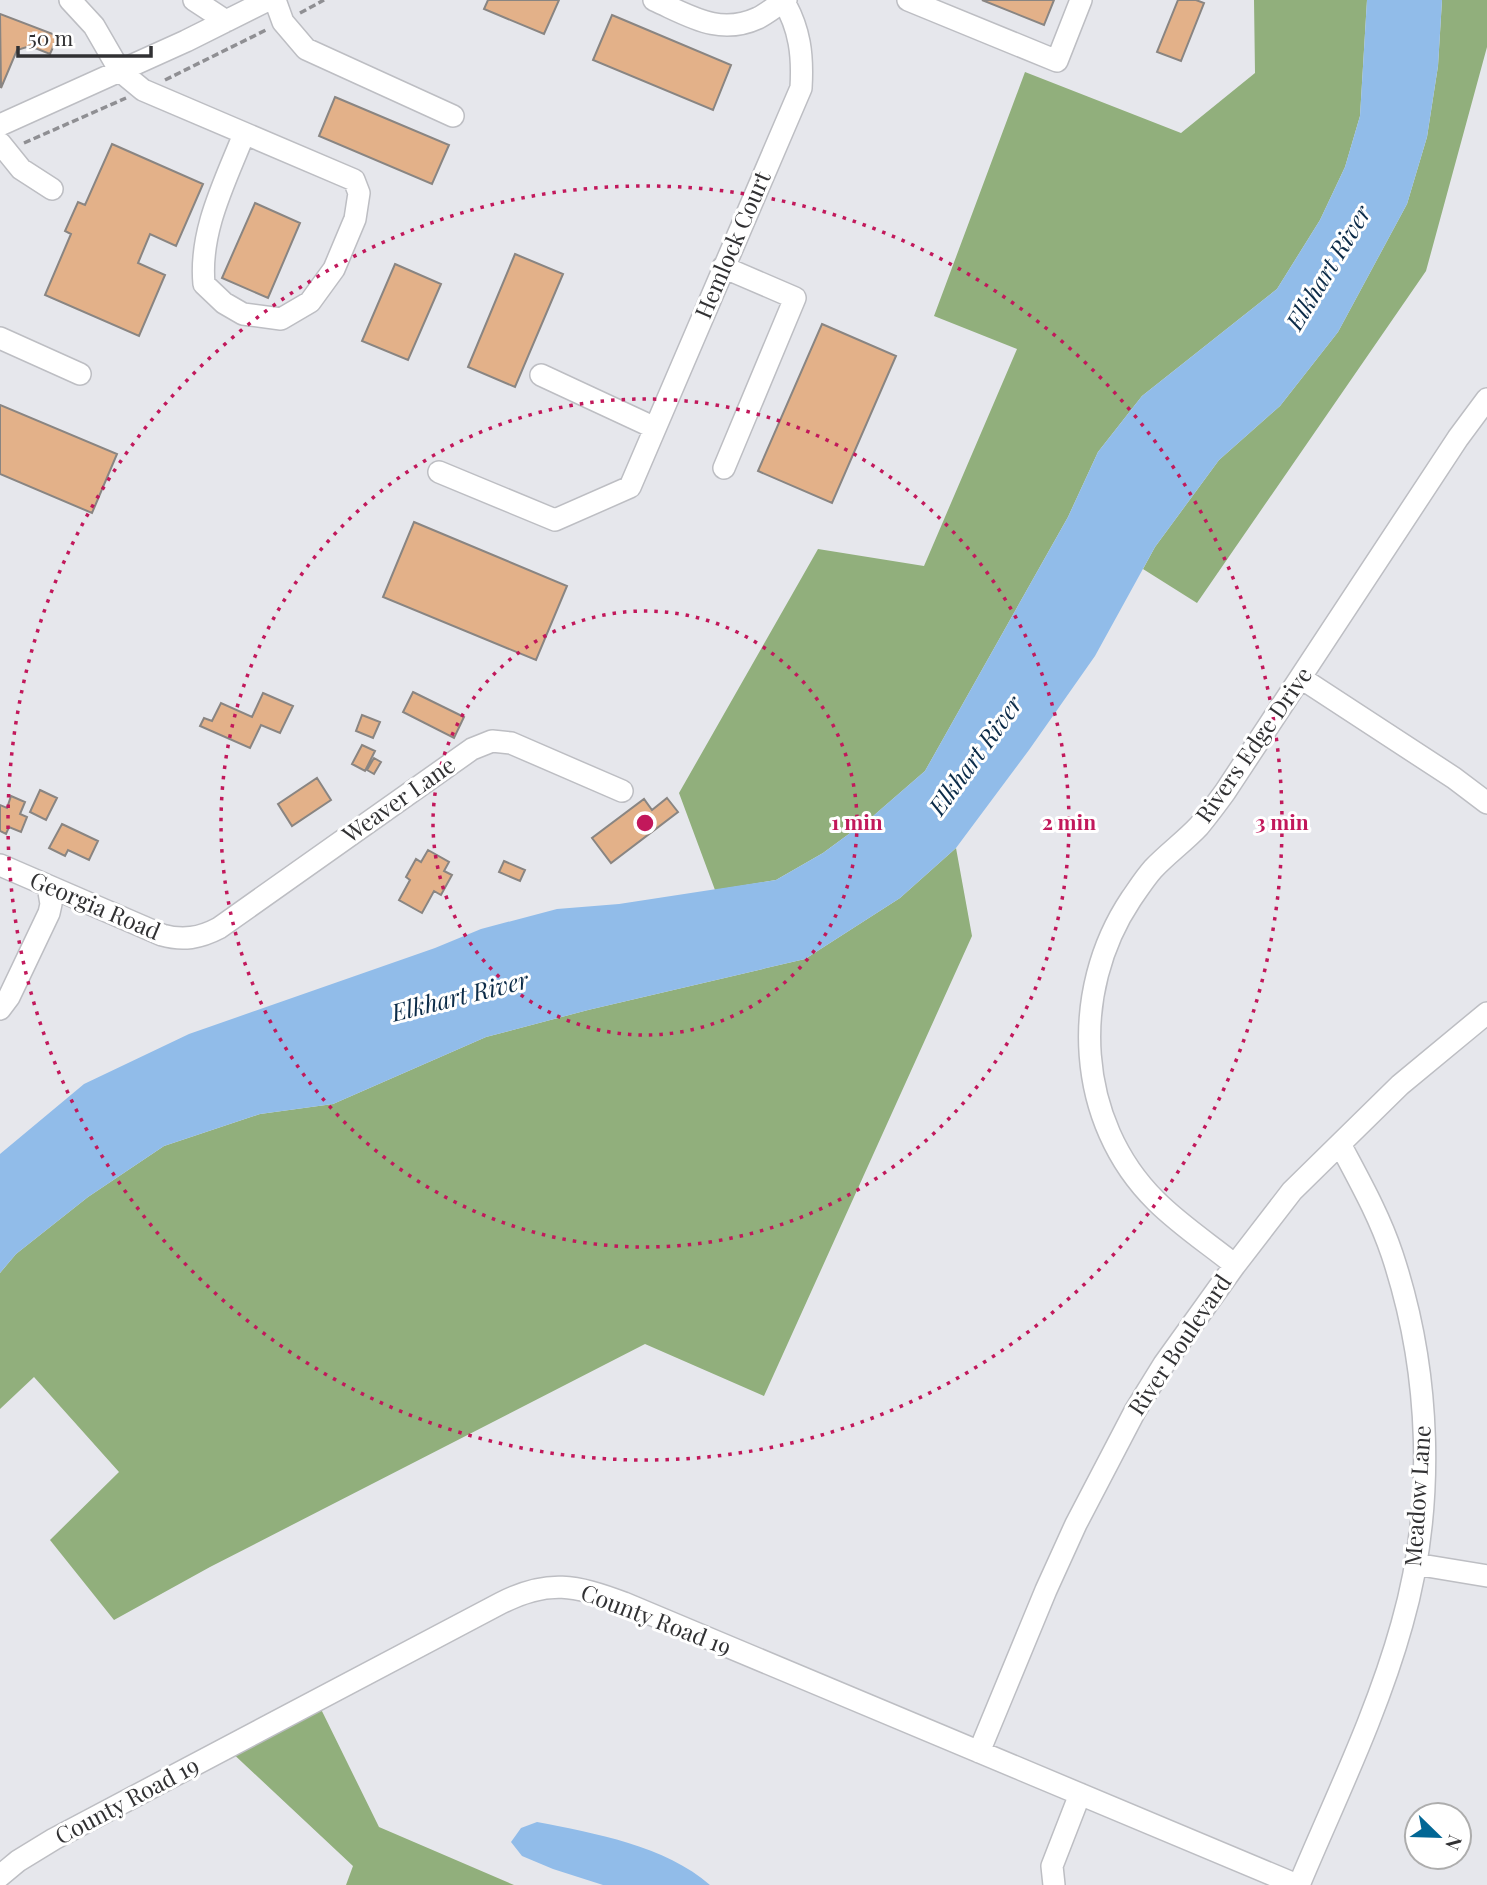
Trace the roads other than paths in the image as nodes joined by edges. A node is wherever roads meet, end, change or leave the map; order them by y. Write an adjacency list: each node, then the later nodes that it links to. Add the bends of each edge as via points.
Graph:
1 (70, 0): 10 (street, via 94,26)
2 (194, 0): 9 (street)
3 (268, 0): 9 (street)
4 (275, 0): 11 (street, via 283,22 306,49)
5 (654, 0): 6 (street, via 710,25 737,26)
6 (784, 0): 16 (street, Hemlock Court, via 800,38 801,88)
7 (908, 0): 8 (street, via 1057,61)
8 (1081, 0)
9 (226, 21): 10 (street)
10 (120, 71): 12 (street); 13 (street, via 143,90)
11 (453, 116)
12 (0, 125)
13 (244, 134): 13 (street, via 354,180 359,193 355,219 334,269 310,302 281,319 243,314 204,284 202,262 214,208)
14 (0, 143): 15 (street, via 21,169)
15 (52, 189)
16 (723, 267): 21 (street, Hemlock Court); 22 (street, via 795,299)
17 (0, 338): 18 (street)
18 (80, 374)
19 (541, 375): 21 (street)
20 (1487, 398): 24 (street, Rivers Edge Drive)
21 (655, 428): 23 (street, Hemlock Court, via 630,486 555,520)
22 (723, 468)
23 (439, 472)
24 (1301, 678): 26 (street); 33 (street, Rivers Edge Drive, via 1199,826 1153,869 1130,901 1110,936 1091,1007 1093,1080 1111,1140 1156,1202)
25 (622, 791): 29 (street, Weaver Lane, via 511,743 492,741 471,749 219,928)
26 (1487, 803)
27 (0, 865): 28 (street, Georgia Road)
28 (48, 886): 29 (street, Georgia Road, via 162,935); 30 (street, via 49,913)
29 (192, 938)
30 (0, 1009)
31 (1487, 1013): 32 (street, River Boulevard)
32 (1340, 1144): 33 (street, River Boulevard, via 1293,1191); 34 (street, Meadow Lane, via 1392,1254 1416,1359 1424,1420 1424,1470)
33 (1235, 1265): 36 (street, River Boulevard, via 1164,1364 1108,1460 1046,1590)
34 (1415, 1564): 35 (street); 40 (street, Meadow Lane, via 1386,1675)
35 (1487, 1576)
36 (979, 1752): 37 (street, County Road 19); 38 (street, County Road 19, via 602,1595 579,1588 539,1588 501,1603 54,1839)
37 (1080, 1794): 39 (street, via 1052,1866); 40 (street, County Road 19)
38 (0, 1876)
39 (1054, 1885)
40 (1298, 1885)

